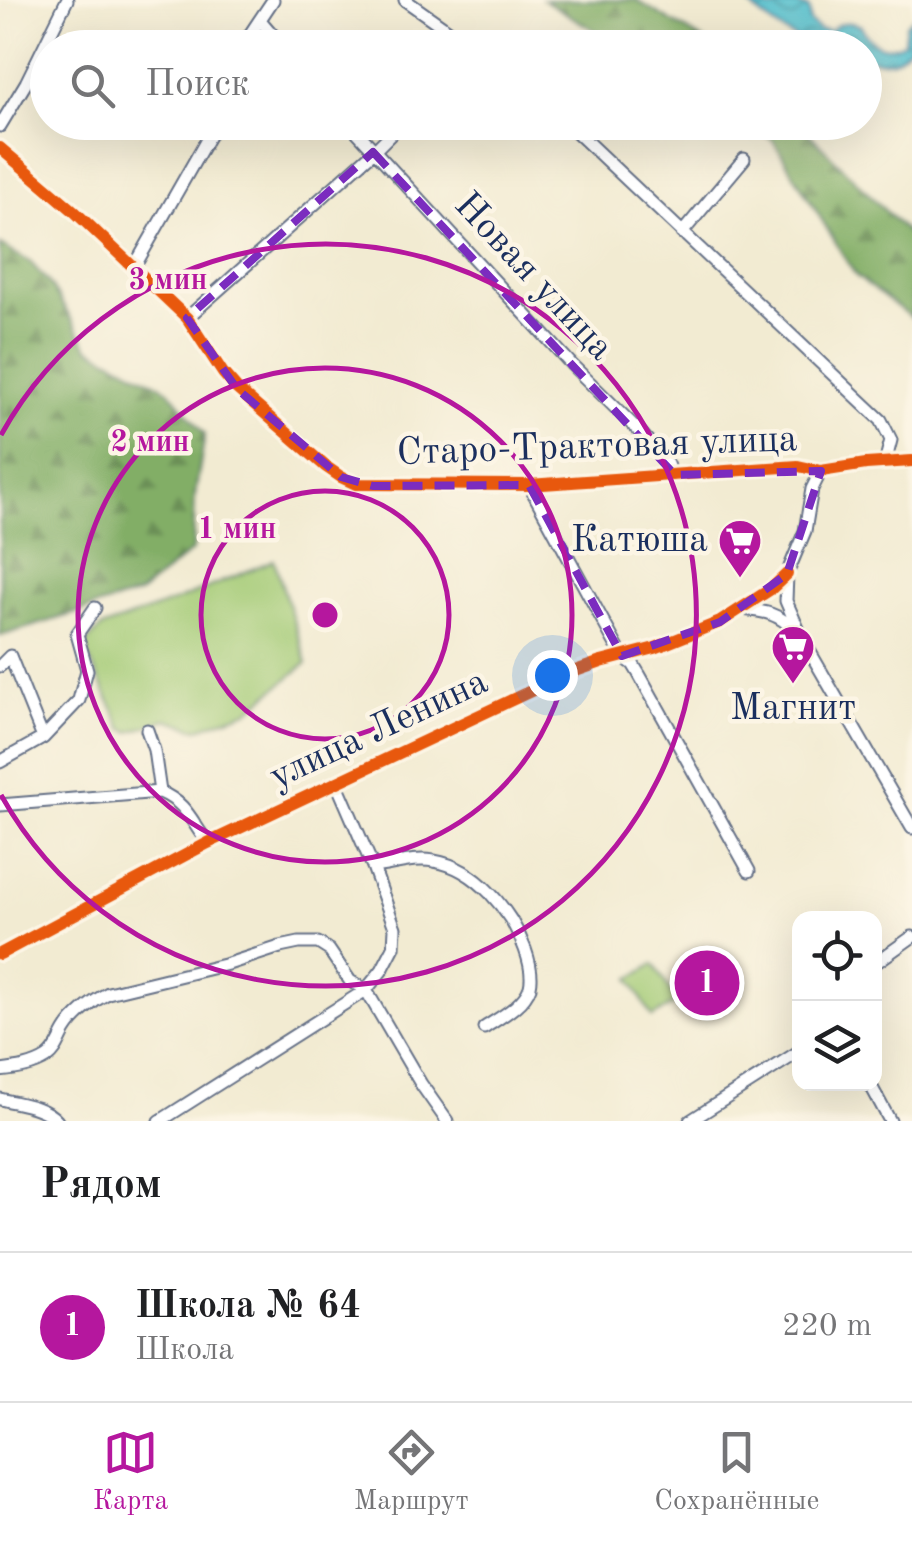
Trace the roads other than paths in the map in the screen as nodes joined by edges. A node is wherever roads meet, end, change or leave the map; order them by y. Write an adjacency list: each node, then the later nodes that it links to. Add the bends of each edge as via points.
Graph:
1 (67, 0): 5 (street)
2 (273, 0): 4 (street)
3 (405, 0): 8 (street)
4 (260, 20): 6 (street); 7 (street)
5 (52, 30)
6 (253, 30)
7 (269, 30)
8 (448, 30)
9 (30, 75): 10 (street)
10 (0, 126)
11 (207, 140): 19 (street)
12 (363, 140): 16 (street, Новая улица)
13 (385, 140): 16 (street)
14 (585, 140): 18 (street)
15 (0, 148): 19 (street, Старо-Трактовая улица)
16 (373, 152): 20 (street); 24 (street, Новая улица, via 642,434)
17 (744, 159): 18 (street)
18 (682, 233): 22 (street, via 881,420 892,440)
19 (133, 269): 20 (street, Старо-Трактовая улица)
20 (187, 318): 25 (street, Старо-Трактовая улица, via 237,389 341,478 373,486)
21 (912, 461): 22 (street, Старо-Трактовая улица)
22 (885, 463): 23 (street, Старо-Трактовая улица)
23 (821, 471): 24 (street, Старо-Трактовая улица, via 798,466); 26 (street)
24 (671, 475): 25 (street, Старо-Трактовая улица)
25 (529, 485): 30 (street)
26 (788, 574): 28 (street, улица Ленина); 29 (street, via 786,600)
27 (95, 608): 33 (street, via 77,634 88,670 79,700)
28 (741, 610): 29 (street, via 778,616); 30 (street, улица Ленина)
29 (803, 640): 38 (street)
30 (622, 656): 35 (street, улица Ленина, via 567,674); 41 (street, via 639,674)
31 (0, 666): 33 (street, via 10,656)
32 (147, 730): 36 (street)
33 (43, 738): 34 (street)
34 (0, 762)
35 (336, 784): 39 (street, улица Ленина); 40 (street)
36 (160, 792): 37 (street); 39 (street, via 184,806)
37 (0, 805)
38 (912, 828)
39 (208, 844): 43 (street, улица Ленина)
40 (373, 867): 45 (street, via 396,938); 46 (street, via 448,864 496,898 516,924 529,960 530,988)
41 (750, 871)
42 (912, 937): 44 (street)
43 (0, 954)
44 (882, 958)
45 (366, 990): 48 (street, via 329,950 298,943 108,994 66,1030 48,1058); 52 (street); 53 (street)
46 (484, 1028)
47 (792, 1057): 54 (street)
48 (0, 1071)
49 (874, 1091): 55 (street)
50 (0, 1099): 51 (street, via 40,1109)
51 (56, 1121)
52 (160, 1121)
53 (447, 1121)
54 (690, 1121)
55 (890, 1121)

